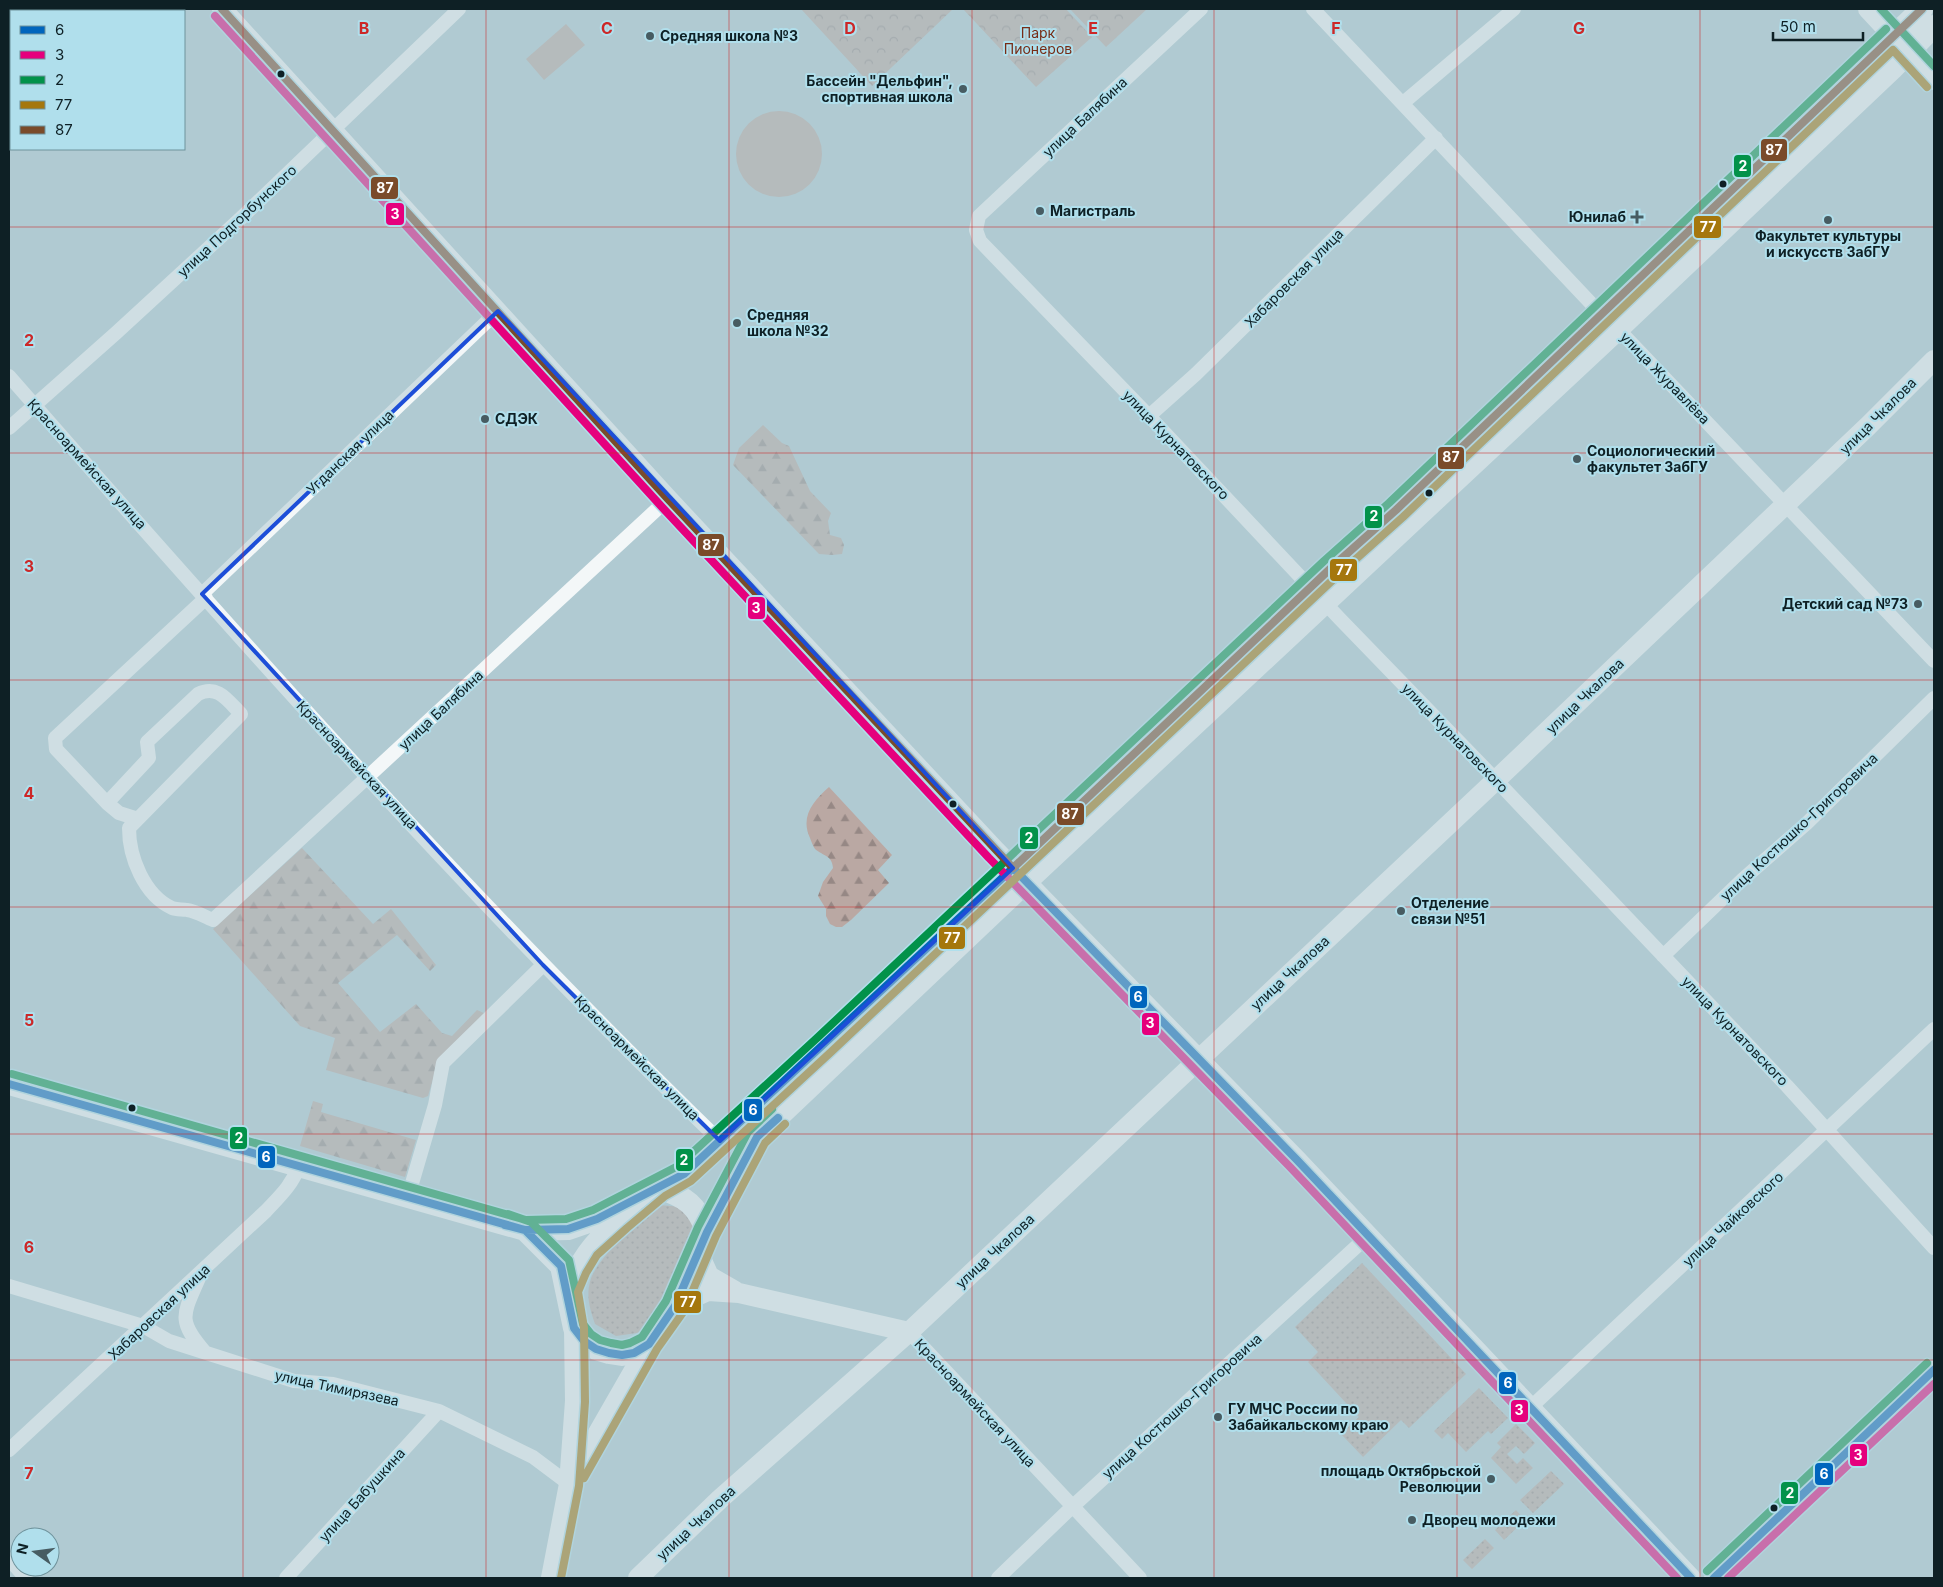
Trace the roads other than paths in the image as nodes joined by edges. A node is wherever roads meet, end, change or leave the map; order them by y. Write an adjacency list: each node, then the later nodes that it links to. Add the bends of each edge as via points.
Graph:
1 (222, 9): 12 (main road)
2 (459, 9): 12 (street, улица Подгорбунского)
3 (1201, 9): 14 (street, улица Балябина, via 979,216)
4 (1313, 9): 11 (street, улица Журавлёва)
5 (1514, 9): 11 (street)
6 (1868, 9): 9 (main road)
7 (1922, 9): 9 (main road)
8 (1934, 26): 9 (main road)
9 (1901, 44): 10 (main road); 16 (main road)
10 (1934, 80)
11 (1403, 103): 13 (street, улица Журавлёва)
12 (334, 130): 15 (main road); 19 (street, улица Подгорбунского, via 116,334)
13 (1436, 138): 16 (street, улица Журавлёва); 20 (street, Хабаровская улица, via 1196,374)
14 (976, 230): 20 (street, улица Курнатовского, via 988,252)
15 (498, 311): 22 (main road); 24 (street, Угданская улица)
16 (1610, 322): 23 (street, улица Журавлёва); 25 (main road)
17 (1934, 360): 23 (main road, улица Чкалова)
18 (9, 376): 19 (street, Красноармейская улица)
19 (34, 405): 21 (street, улица Подгорбунского); 24 (street, Красноармейская улица)
20 (1149, 416): 25 (street, улица Курнатовского)
21 (9, 428)
22 (668, 499): 28 (street, улица Балябина); 32 (main road)
23 (1786, 505): 26 (street, улица Журавлёва); 29 (main road, улица Чкалова)
24 (204, 596): 28 (street, Красноармейская улица); 30 (street, Угданская улица, via 55,738 56,750)
25 (1318, 596): 29 (street, улица Курнатовского); 32 (main road)
26 (1934, 661)
27 (1934, 698): 33 (street, улица Костюшко-Григоровича)
28 (368, 777): 31 (street, улица Балябина, via 212,920 188,910 174,909 152,893 132,854 129,828); 34 (street, Красноармейская улица)
29 (1496, 780): 33 (street, улица Курнатовского); 36 (main road, улица Чкалова)
30 (107, 803): 31 (street, via 119,813); 31 (street, via 149,758 147,742 198,694 208,690 220,692 241,714)
31 (138, 819)
32 (1020, 875): 36 (main road); 39 (main road); 44 (main road, via 757,1137)
33 (1663, 956): 38 (street, улица Курнатовского)
34 (543, 965): 39 (street, Красноармейская улица); 42 (street, via 443,1063 435,1105)
35 (1934, 1029): 38 (street, улица Чайковского)
36 (1199, 1059): 45 (main road); 55 (main road, улица Чкалова)
37 (9, 1084): 40 (main road)
38 (1828, 1131): 46 (street, улица Курнатовского); 59 (street, улица Чайковского)
39 (720, 1141): 41 (main road, via 684,1174)
40 (299, 1166): 42 (main road); 48 (street, Хабаровская улица, via 288,1188)
41 (659, 1188): 43 (main road, via 597,1219 568,1229); 44 (main road, via 691,1203); 50 (main road, via 589,1249)
42 (408, 1197): 43 (main road)
43 (525, 1230): 50 (main road, via 561,1266)
44 (707, 1232): 47 (main road)
45 (1368, 1236): 59 (main road); 63 (street, улица Костюшко-Григоровича)
46 (1934, 1248)
47 (699, 1254): 51 (main road, via 709,1276); 52 (main road)
48 (202, 1271): 53 (street, Хабаровская улица); 57 (street, via 184,1316 186,1328)
49 (9, 1286): 53 (street, улица Тимирязева)
50 (568, 1291): 54 (main road)
51 (739, 1293): 52 (main road, via 708,1291); 55 (main road, Красноармейская улица)
52 (675, 1306): 56 (main road)
53 (143, 1326): 57 (street, улица Тимирязева, via 169,1341); 61 (street, Хабаровская улица)
54 (574, 1328): 56 (main road, via 584,1341 609,1353 634,1354); 62 (main road, via 575,1401)
55 (909, 1332): 63 (street, Красноармейская улица); 68 (main road, улица Чкалова, via 720,1499)
56 (649, 1344): 62 (main road)
57 (205, 1353): 60 (street, улица Тимирязева, via 294,1381 333,1384)
58 (1934, 1370): 72 (main road)
59 (1530, 1408): 71 (main road)
60 (439, 1411): 62 (street, улица Тимирязева, via 533,1457); 66 (street, улица Бабушкина)
61 (9, 1450)
62 (569, 1484): 67 (main road)
63 (1072, 1507): 69 (street, улица Костюшко-Григоровича); 70 (street, Красноармейская улица)
64 (9, 1559): 65 (street)
65 (26, 1578)
66 (286, 1578)
67 (551, 1578)
68 (638, 1578)
69 (998, 1578)
70 (1140, 1578)
71 (1691, 1578)
72 (1714, 1578)

